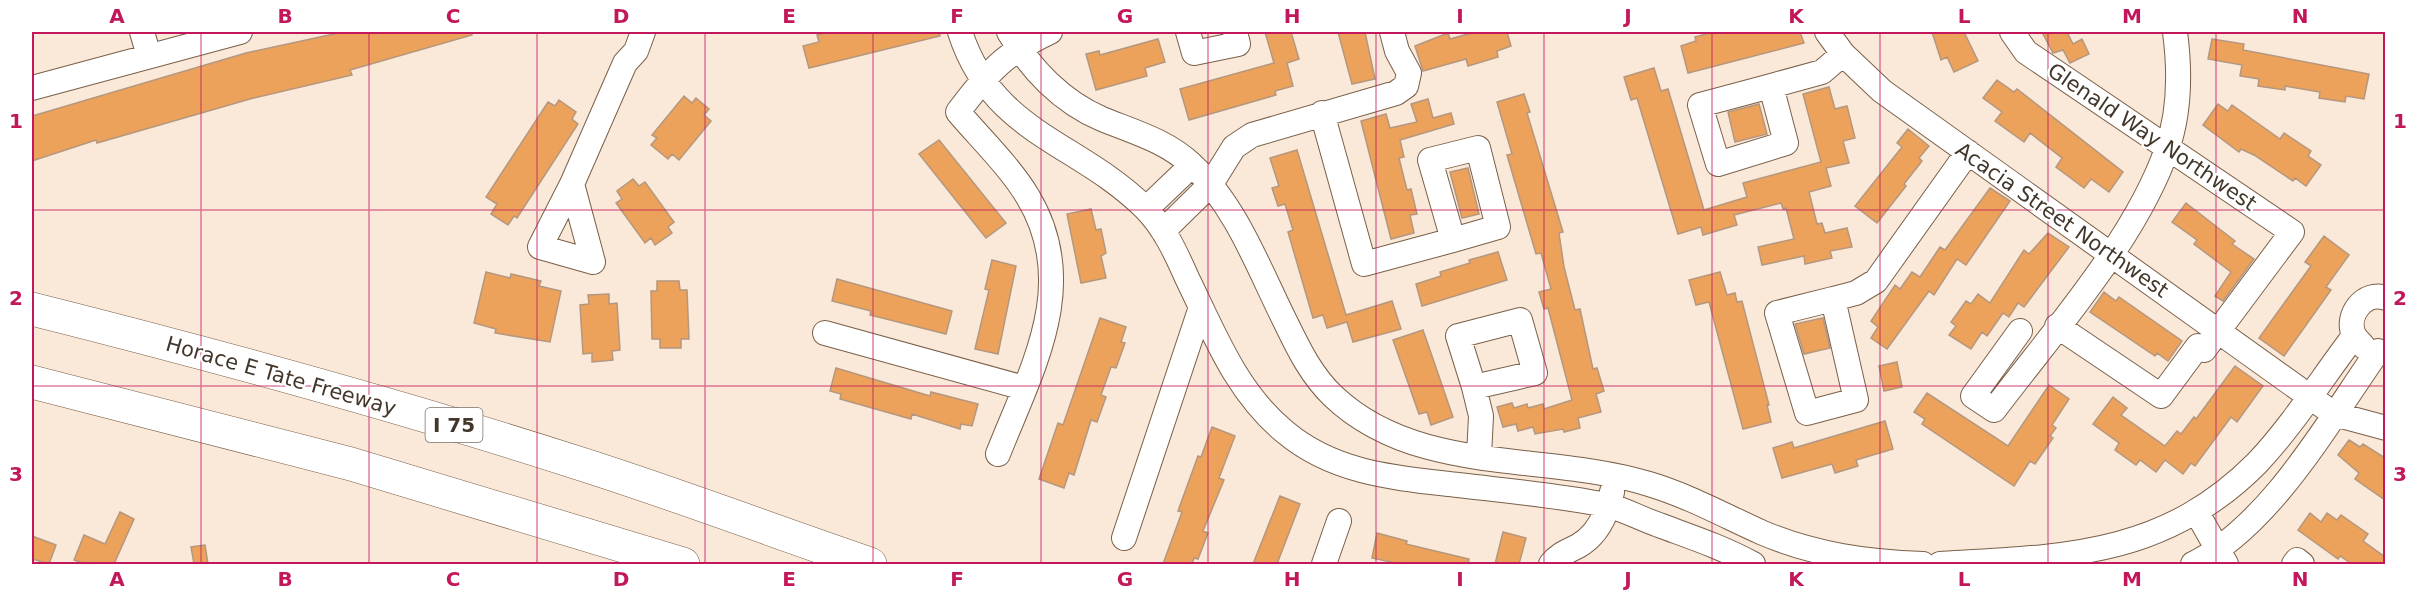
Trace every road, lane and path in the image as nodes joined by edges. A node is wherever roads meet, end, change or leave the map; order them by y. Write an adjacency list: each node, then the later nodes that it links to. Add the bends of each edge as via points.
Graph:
1 (142, 32): 14 (street)
2 (240, 32): 14 (street)
3 (644, 32): 22 (street, via 636,51 625,63)
4 (960, 32): 15 (street)
5 (1050, 32): 12 (street)
6 (1188, 32): 7 (street, via 1194,53 1238,44)
7 (1234, 32)
8 (1392, 32): 18 (street, via 1409,73 1406,86 1396,93)
9 (1827, 32): 13 (street, Acacia Street Northwest)
10 (2012, 32): 19 (street, Glenald Way Northwest, via 2026,52)
11 (2175, 32): 19 (street, via 2178,83)
12 (1014, 39): 15 (street); 21 (street, via 1041,77 1071,102 1157,141)
13 (1843, 54): 16 (street, via 1822,72); 20 (street, Acacia Street Northwest, via 1882,91)
14 (148, 56): 17 (street)
15 (982, 80): 24 (street, via 1020,121 1112,180); 40 (street, via 958,112 1028,196 1044,229 1052,262 1049,318)
16 (1771, 86)
17 (32, 88)
18 (1322, 113): 23 (street, via 1252,135 1234,147); 26 (street, via 1364,264)
19 (2167, 148): 27 (street, via 2144,200); 34 (street, Glenald Way Northwest, via 2292,232)
20 (1968, 152): 27 (street, Acacia Street Northwest); 29 (street, via 1875,281 1856,294)
21 (1192, 165): 23 (street); 24 (street)
22 (572, 184)
23 (1211, 184): 25 (street); 45 (street, via 1241,233 1301,355 1333,396 1365,422 1398,439 1431,449)
24 (1146, 209): 25 (street)
25 (1163, 231): 30 (street)
26 (1453, 240)
27 (2111, 255): 32 (street); 34 (street, Acacia Street Northwest)
28 (2384, 294): 36 (street, via 2367,298 2356,307 2351,320)
29 (1833, 299): 29 (street, via 1856,400 1807,412 1777,313)
30 (1202, 307): 47 (street, via 1232,369 1254,402 1288,435 1324,458 1383,476); 50 (street)
31 (32, 309): 53 (highway, Horace E Tate Freeway / I 75, via 170,344 495,437)
32 (2057, 326): 33 (street, via 1994,410 1973,396); 34 (street, via 2161,396 2198,346 2204,350)
33 (2020, 331)
34 (2220, 332): 41 (street, Acacia Street Northwest)
35 (825, 333): 40 (street)
36 (2354, 336): 37 (street, via 2365,348); 41 (street)
37 (2382, 350): 42 (street)
38 (32, 382): 52 (highway, via 351,464)
39 (1474, 387): 45 (street, via 1481,416)
40 (1024, 388): 44 (street)
41 (2309, 396): 42 (street, Acacia Street Northwest); 48 (street, via 2256,463)
42 (2334, 414): 43 (street); 51 (street, via 2270,503)
43 (2385, 428)
44 (998, 454)
45 (1479, 456): 46 (street)
46 (1615, 475): 47 (street); 57 (street, via 1681,494 1765,534 1810,550 1871,562)
47 (1609, 506): 55 (street, via 1591,537); 56 (street, via 1701,538)
48 (2196, 512): 51 (street); 58 (street, via 2145,537 2093,552)
49 (1339, 521): 54 (street)
50 (1124, 538)
51 (2222, 558): 59 (street)
52 (683, 564)
53 (870, 564)
54 (1324, 564)
55 (1551, 564)
56 (1753, 564)
57 (1923, 564)
58 (1940, 564)
59 (2193, 564)
60 (2294, 564): 61 (street, via 2297,560)
61 (2302, 564)

